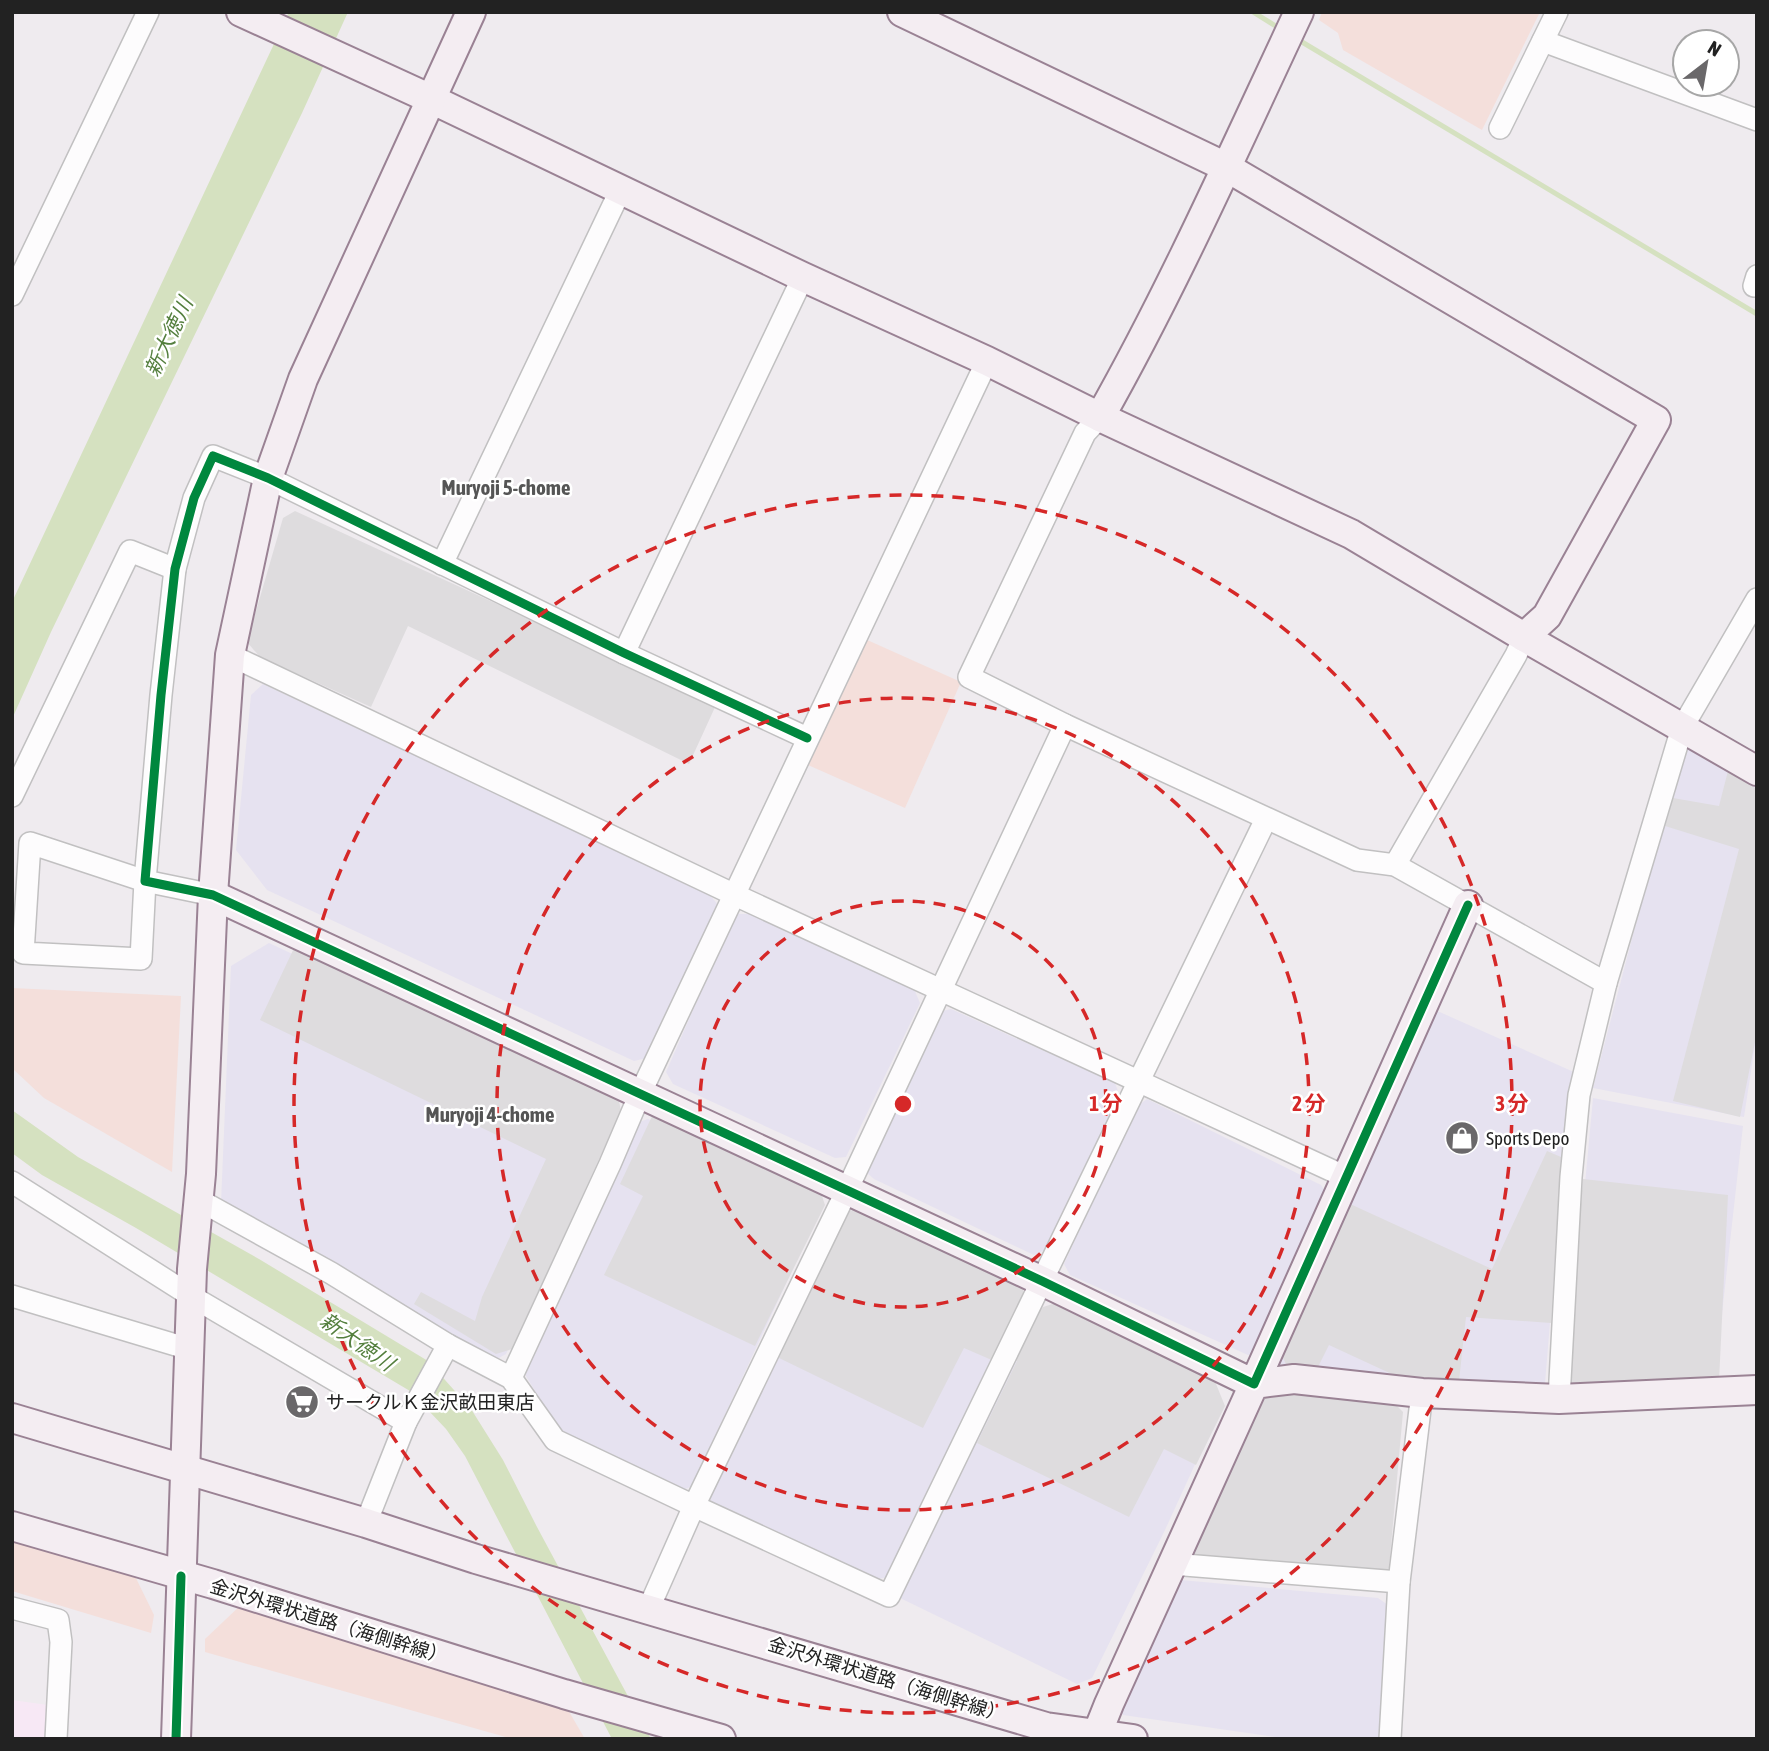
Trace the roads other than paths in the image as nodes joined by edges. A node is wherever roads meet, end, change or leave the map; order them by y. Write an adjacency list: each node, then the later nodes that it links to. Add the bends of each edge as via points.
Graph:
1 (148, 12): 14 (street)
2 (241, 12): 8 (street)
3 (471, 12): 8 (street)
4 (902, 12): 11 (street)
5 (1299, 12): 11 (street)
6 (1558, 12): 7 (street)
7 (1543, 41): 9 (street); 10 (street)
8 (431, 99): 12 (street); 17 (street, via 303,379)
9 (1757, 120)
10 (1500, 128)
11 (1226, 167): 16 (street); 21 (street, via 1656,420 1547,616)
12 (621, 189): 13 (street); 18 (street)
13 (803, 277): 15 (street); 22 (street)
14 (12, 295)
15 (987, 361): 16 (street); 26 (street)
16 (1100, 417): 21 (street, via 1351,534); 24 (street, via 1085,433 970,677)
17 (268, 478): 18 (street); 19 (street, via 213,456 194,498); 23 (street)
18 (442, 564): 22 (street)
19 (175, 569): 28 (street, via 130,551); 32 (street)
20 (1757, 598): 25 (street)
21 (1524, 637): 25 (street); 31 (street)
22 (624, 653): 26 (street)
23 (230, 656): 33 (street); 34 (street)
24 (1065, 725): 29 (street); 37 (street)
25 (1682, 728): 27 (street); 36 (street)
26 (807, 738): 34 (street)
27 (1757, 771)
28 (12, 796)
29 (1266, 819): 31 (street, via 1356,860); 38 (street)
30 (21, 838): 32 (street); 32 (street, via 23,953 141,959)
31 (1395, 865): 35 (street)
32 (145, 881): 33 (street)
33 (213, 895): 39 (street); 43 (street)
34 (735, 895): 37 (street); 39 (street)
35 (1468, 905): 36 (street); 40 (street)
36 (1606, 983): 53 (street, via 1579,1095)
37 (940, 990): 38 (street); 42 (street)
38 (1140, 1080): 40 (street); 44 (street)
39 (640, 1094): 42 (street); 49 (street)
40 (1348, 1178): 50 (street)
41 (12, 1182): 45 (street)
42 (847, 1190): 44 (street); 57 (street)
43 (198, 1206): 45 (street); 47 (street, via 331,1273)
44 (1042, 1281): 50 (street); 57 (street, via 889,1596)
45 (192, 1282): 48 (street); 54 (street)
46 (12, 1296): 48 (street)
47 (446, 1348): 49 (street); 54 (street)
48 (189, 1349): 56 (street)
49 (511, 1378): 57 (street, via 555,1440)
50 (1254, 1384): 52 (street, via 1294,1379); 60 (street)
51 (1757, 1390): 53 (street)
52 (1422, 1393): 53 (street); 62 (street)
53 (1559, 1399)
54 (410, 1415): 58 (street)
55 (12, 1418): 56 (street)
56 (186, 1469): 58 (street); 61 (street)
57 (694, 1506): 64 (street)
58 (366, 1523): 64 (street, 金沢外環状道路（海側幹線）)
59 (12, 1526): 61 (street, 金沢外環状道路（海側幹線）)
60 (1172, 1564): 62 (street); 65 (street)
61 (181, 1576): 67 (street); 68 (street, 金沢外環状道路（海側幹線）)
62 (1399, 1582): 70 (street)
63 (12, 1608): 66 (street, via 58,1620)
64 (645, 1609): 65 (street, 金沢外環状道路（海側幹線）, via 1046,1727)
65 (1096, 1736): 69 (street, 金沢外環状道路（海側幹線）)
66 (56, 1739)
67 (176, 1739)
68 (722, 1739)
69 (1133, 1739)
70 (1390, 1739)

